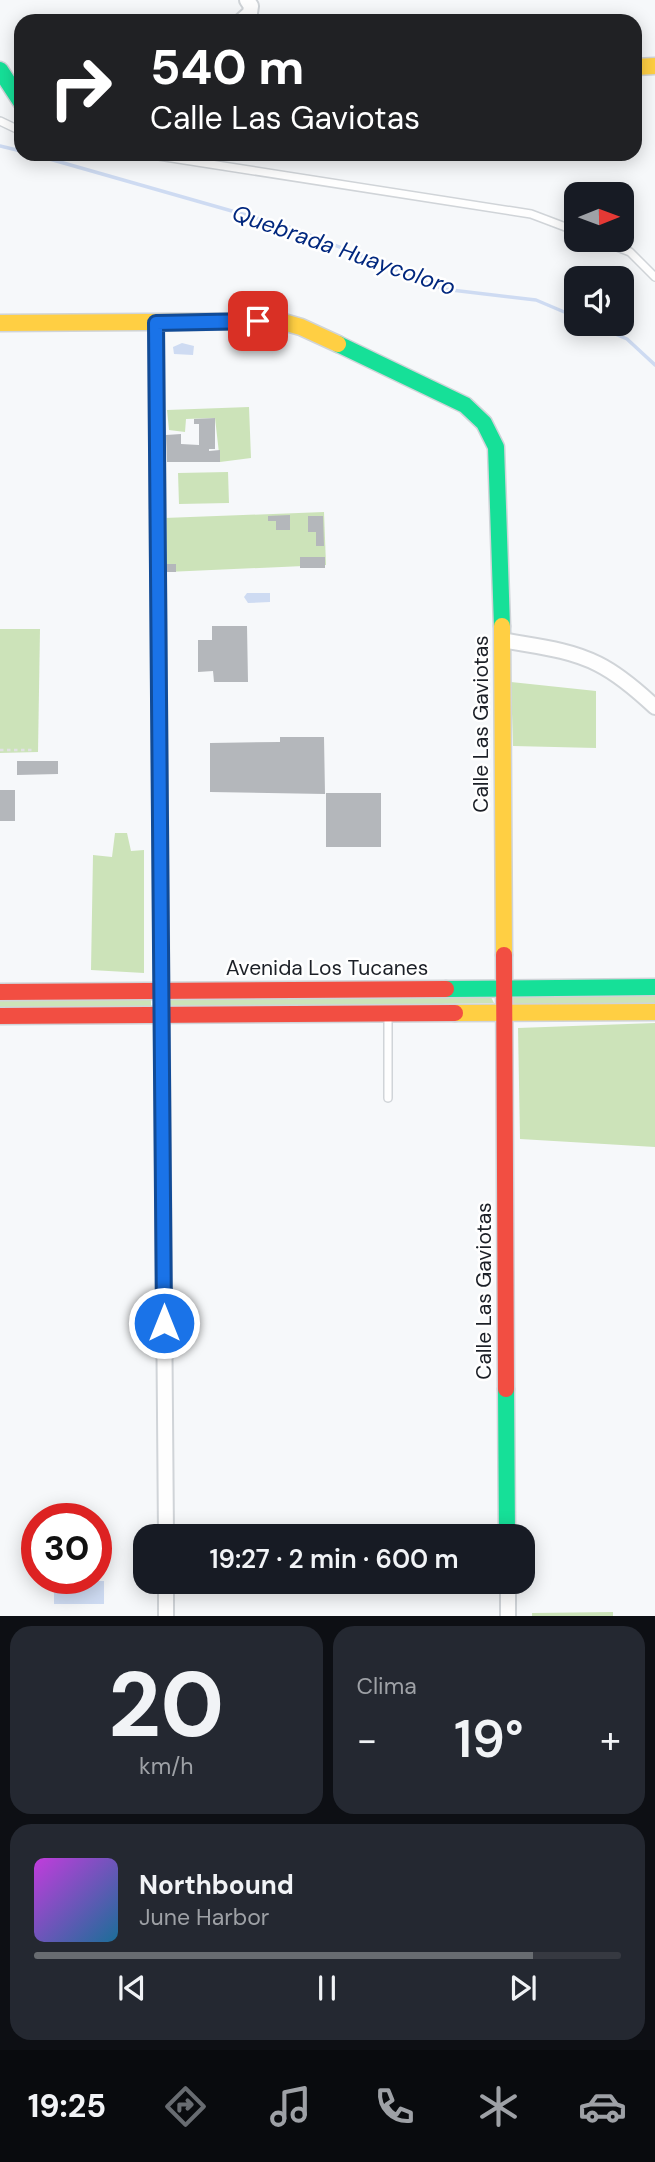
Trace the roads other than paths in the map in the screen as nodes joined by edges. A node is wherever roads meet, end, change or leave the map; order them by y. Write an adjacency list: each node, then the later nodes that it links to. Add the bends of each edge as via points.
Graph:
1 (0, 71): 2 (street)
2 (14, 92)
3 (192, 161): 4 (lane, via 518,211)
4 (564, 226)
5 (630, 252): 6 (lane)
6 (655, 278)
7 (0, 323): 8 (street, Calle Las Gaviotas)
8 (156, 323): 9 (street, Calle Las Gaviotas, via 281,321 466,405 484,423 496,447); 13 (street)
9 (502, 640): 10 (street, via 599,664); 12 (street, Calle Las Gaviotas)
10 (655, 707)
11 (655, 987): 12 (street, Avenida Los Tucanes)
12 (503, 988): 13 (street, Avenida Los Tucanes); 16 (street, Calle Las Gaviotas)
13 (162, 990): 14 (street, Avenida Los Tucanes); 17 (street)
14 (0, 992)
15 (655, 1012): 16 (street)
16 (503, 1013): 18 (street); 22 (street, Calle Las Gaviotas)
17 (162, 1014): 18 (street); 19 (street); 21 (street)
18 (388, 1014): 20 (lane)
19 (0, 1016)
20 (388, 1098)
21 (166, 1524)
22 (507, 1524)
23 (166, 1594): 25 (street)
24 (508, 1594): 26 (street)
25 (166, 1616)
26 (508, 1616)

